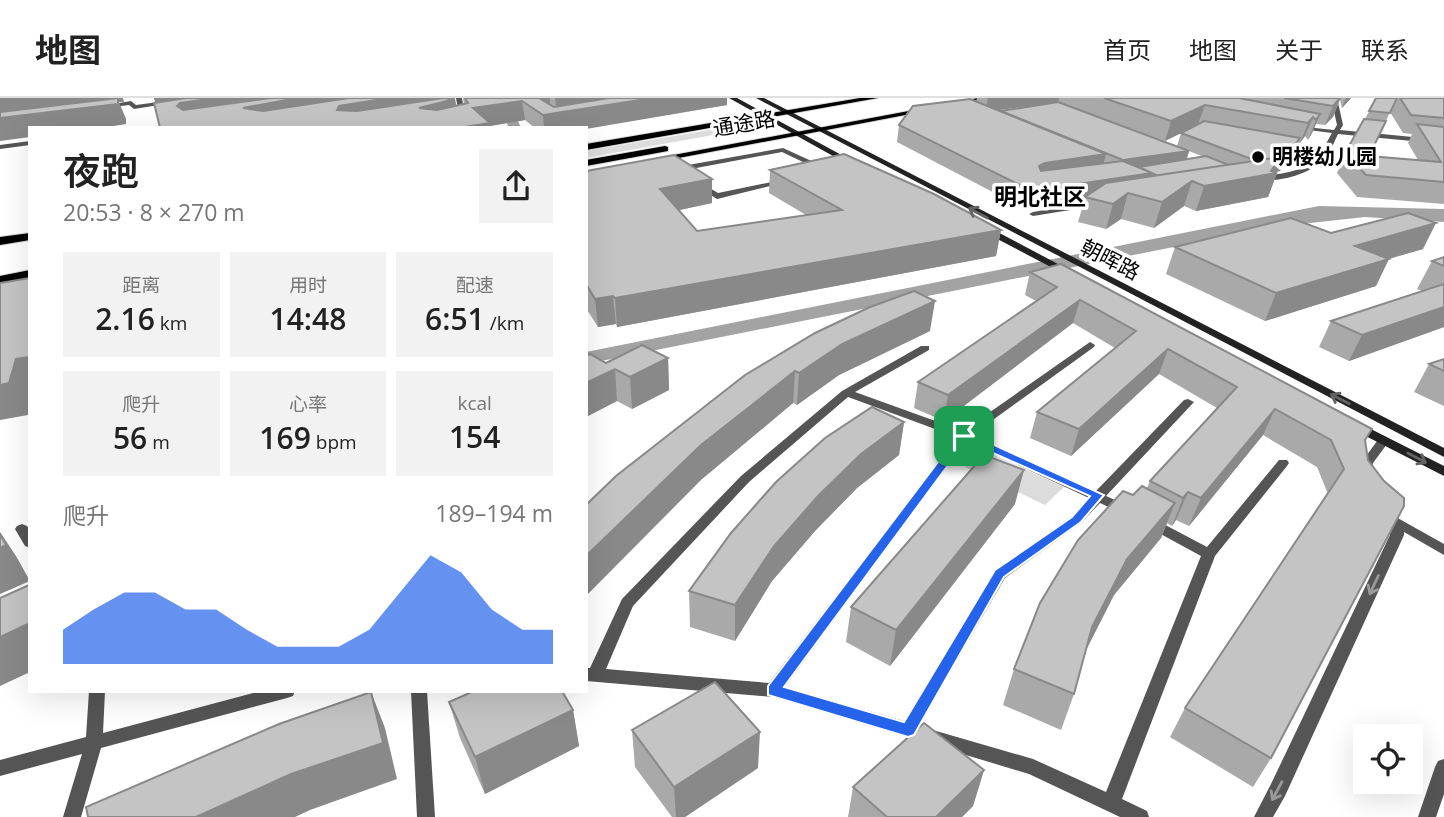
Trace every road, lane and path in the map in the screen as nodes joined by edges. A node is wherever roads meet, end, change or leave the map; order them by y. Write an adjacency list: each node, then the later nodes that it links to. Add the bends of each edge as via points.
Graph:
1 (200, 98): 10 (lane, via 133,110 131,103)
2 (460, 98): 12 (lane)
3 (732, 98): 16 (main road)
4 (759, 98): 11 (main road, 朝晖路)
5 (834, 98): 11 (main road, 通途路)
6 (874, 98): 13 (main road, 通途路)
7 (991, 98): 9 (main road, 通途路)
8 (1335, 98): 23 (lane, via 1340,125)
9 (953, 101): 15 (lane); 18 (main road, 通途路); 21 (main road, 通途路)
10 (101, 106)
11 (779, 107): 13 (main road, 朝晖路); 16 (main road, 通途路)
12 (459, 111): 14 (lane); 17 (lane)
13 (789, 112): 16 (main road, 通途路); 18 (main road, 朝晖路)
14 (445, 113)
15 (974, 113)
16 (760, 114): 20 (main road); 24 (main road, 通途路); 29 (main road, 通途路)
17 (467, 121)
18 (810, 123): 20 (main road, 通途路); 21 (main road, 朝晖路)
19 (1282, 125): 23 (lane)
20 (785, 127): 22 (main road); 31 (main road, 通途路)
21 (821, 129): 22 (main road, 通途路); 57 (main road, 朝晖路, one-way to 21)
22 (796, 134): 32 (main road); 33 (main road, 通途路)
23 (1336, 134): 25 (lane); 30 (lane)
24 (588, 140)
25 (1444, 142)
26 (28, 143): 28 (street)
27 (1275, 143): 30 (lane)
28 (0, 147)
29 (588, 147)
30 (1326, 152): 37 (lane, via 1320,163 1304,172)
31 (588, 163)
32 (860, 166): 34 (street)
33 (588, 172)
34 (832, 172): 35 (street); 36 (street, via 783,150 688,167 681,174 717,196)
35 (819, 175)
36 (793, 180)
37 (1255, 181)
38 (1109, 201): 39 (lane)
39 (1033, 214)
40 (970, 222): 49 (main road, 朝晖路)
41 (28, 236): 42 (main road)
42 (0, 241)
43 (28, 243): 44 (main road)
44 (0, 248)
45 (28, 263): 46 (main road)
46 (0, 269)
47 (28, 274): 48 (main road)
48 (0, 280)
49 (1181, 332)
50 (1090, 345): 55 (lane)
51 (925, 348): 52 (lane)
52 (846, 393): 55 (lane); 66 (lane, via 745,479 627,603)
53 (1188, 402): 61 (lane)
54 (1336, 415): 56 (main road)
55 (964, 436): 61 (lane); 67 (lane)
56 (1384, 440): 59 (main road, one-way to 59); 60 (lane, via 1367,463 1365,481)
57 (1444, 453)
58 (1283, 463): 65 (lane)
59 (1444, 472)
60 (1372, 491)
61 (1098, 495): 65 (lane); 71 (lane, via 1077,519 1000,574)
62 (22, 529): 63 (lane)
63 (28, 540)
64 (1444, 550): 79 (lane, one-way to 79, via 1392,517 1397,535)
65 (1209, 554): 75 (lane)
66 (591, 674): 67 (lane)
67 (773, 690): 71 (lane)
68 (97, 693): 72 (lane)
69 (419, 693): 77 (lane)
70 (272, 694): 72 (lane)
71 (908, 730): 75 (lane, via 1033,767)
72 (93, 743): 74 (lane); 76 (lane)
73 (1444, 767): 80 (lane)
74 (0, 768)
75 (1111, 804): 78 (lane)
76 (72, 817)
77 (426, 817)
78 (1140, 817)
79 (1263, 817)
80 (1427, 817)

